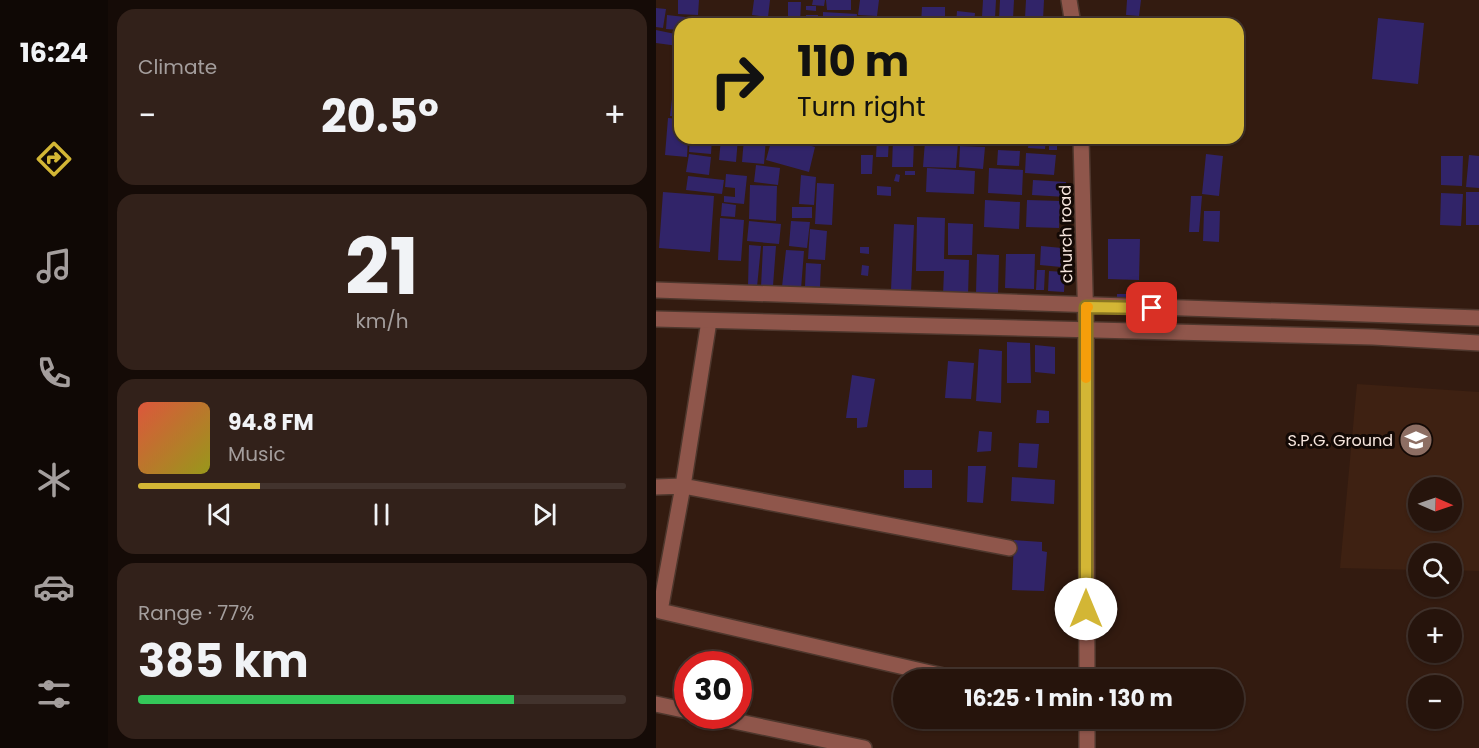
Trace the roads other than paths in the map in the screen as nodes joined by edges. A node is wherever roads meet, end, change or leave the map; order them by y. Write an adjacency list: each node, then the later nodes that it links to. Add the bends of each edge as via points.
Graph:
1 (1069, 0): 2 (street)
2 (1072, 18)
3 (1081, 144): 5 (street, church road)
4 (656, 290): 5 (street)
5 (1086, 307): 6 (street); 9 (street, church road)
6 (1480, 318)
7 (656, 319): 8 (street)
8 (709, 321): 9 (street); 11 (street)
9 (1086, 329): 10 (street); 16 (street, church road)
10 (1480, 343)
11 (683, 486): 12 (street); 13 (street); 14 (street)
12 (656, 488)
13 (1009, 548)
14 (658, 611): 15 (street)
15 (913, 669)
16 (1086, 669)
17 (656, 704): 18 (street)
18 (674, 708)
19 (752, 725): 21 (street)
20 (1087, 729): 22 (street)
21 (864, 748)
22 (1087, 748)

